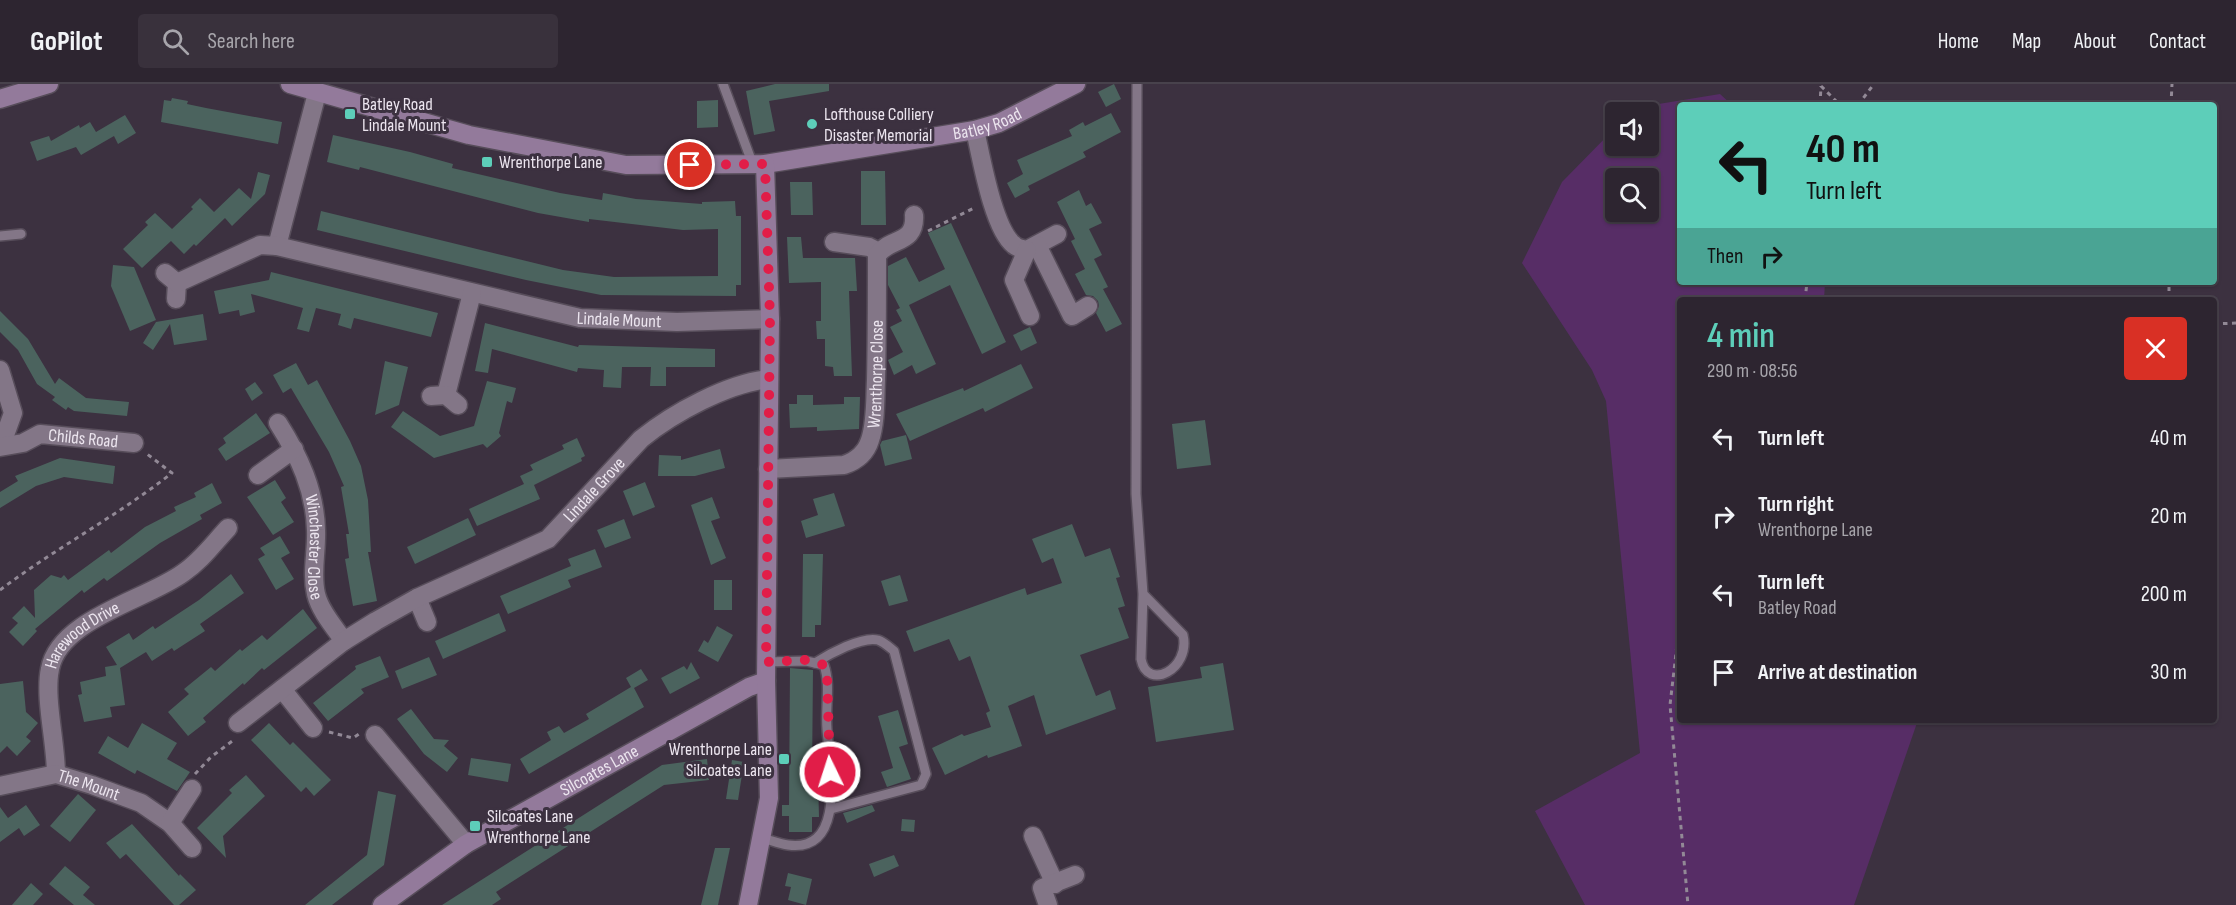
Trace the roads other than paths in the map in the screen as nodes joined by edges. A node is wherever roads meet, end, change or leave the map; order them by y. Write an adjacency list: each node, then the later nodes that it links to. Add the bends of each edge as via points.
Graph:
1 (49, 84): 7 (street)
2 (290, 84): 6 (street, Batley Road)
3 (723, 84): 9 (lane)
4 (1076, 84): 8 (street, Batley Road, via 999,123)
5 (1137, 84): 35 (lane, via 1136,494)
6 (317, 93): 9 (street, Batley Road, via 469,135 569,156 626,165); 15 (street)
7 (0, 99)
8 (975, 130): 9 (street, Batley Road); 16 (street, via 991,199 1008,238 1015,246)
9 (759, 165): 22 (street)
10 (914, 215): 17 (street, via 915,226 901,241)
11 (21, 234): 13 (lane)
12 (1057, 234): 16 (street)
13 (0, 236)
14 (834, 242): 17 (street)
15 (277, 246): 18 (street, Lindale Mount, via 260,245); 19 (street, Lindale Mount)
16 (1035, 251): 20 (street, via 1071,316); 21 (street, via 1014,280)
17 (879, 252): 32 (street, Wrenthorpe Close, via 875,408 869,444 862,454 844,465)
18 (172, 285)
19 (472, 294): 22 (street, Lindale Mount, via 580,318 677,322); 25 (street)
20 (1088, 306)
21 (1030, 316)
22 (770, 319): 24 (street)
23 (0, 370): 26 (street)
24 (769, 379): 32 (street); 36 (street, Lindale Grove, via 752,381 658,426 641,439 548,539)
25 (445, 399)
26 (13, 413): 28 (street); 30 (street)
27 (278, 423): 31 (street, Winchester Close)
28 (40, 434): 29 (street, Childs Road); 30 (street, Childs Road, via 22,443)
29 (134, 443)
30 (1, 446)
31 (294, 450): 33 (street); 38 (street, Winchester Close, via 313,503 316,596)
32 (768, 469): 39 (street)
33 (258, 475)
34 (221, 530): 46 (street, Harewood Drive, via 201,560 178,567 154,592 115,606 70,636 57,650 49,669)
35 (1143, 594): 35 (lane, via 1143,667 1148,673 1159,675 1170,672 1180,661 1185,643 1183,634)
36 (417, 598): 37 (street); 38 (street, Lindale Grove)
37 (427, 622)
38 (345, 641): 42 (street, Lindale Grove)
39 (766, 662): 40 (lane); 41 (street)
40 (815, 663): 49 (lane, via 824,665 827,674); 49 (lane, via 832,651 872,639 894,651 926,774 921,785 907,791)
41 (766, 681): 52 (street, via 769,798); 53 (street, Silcoates Lane)
42 (282, 689): 43 (street, Lindale Grove); 44 (street)
43 (238, 723)
44 (313, 728)
45 (375, 735): 53 (street)
46 (56, 774): 47 (street, The Mount); 50 (street, The Mount, via 141,803)
47 (0, 786)
48 (192, 789): 50 (street)
49 (831, 809): 52 (lane, via 817,838 805,844 789,846)
50 (170, 823): 54 (street, The Mount)
51 (1033, 836): 56 (street)
52 (762, 838): 58 (street)
53 (466, 844): 57 (street, Silcoates Lane)
54 (192, 848)
55 (1075, 875): 56 (street)
56 (1055, 884): 59 (street, via 1042,888)
57 (382, 905)
58 (748, 905)
59 (1048, 905)

